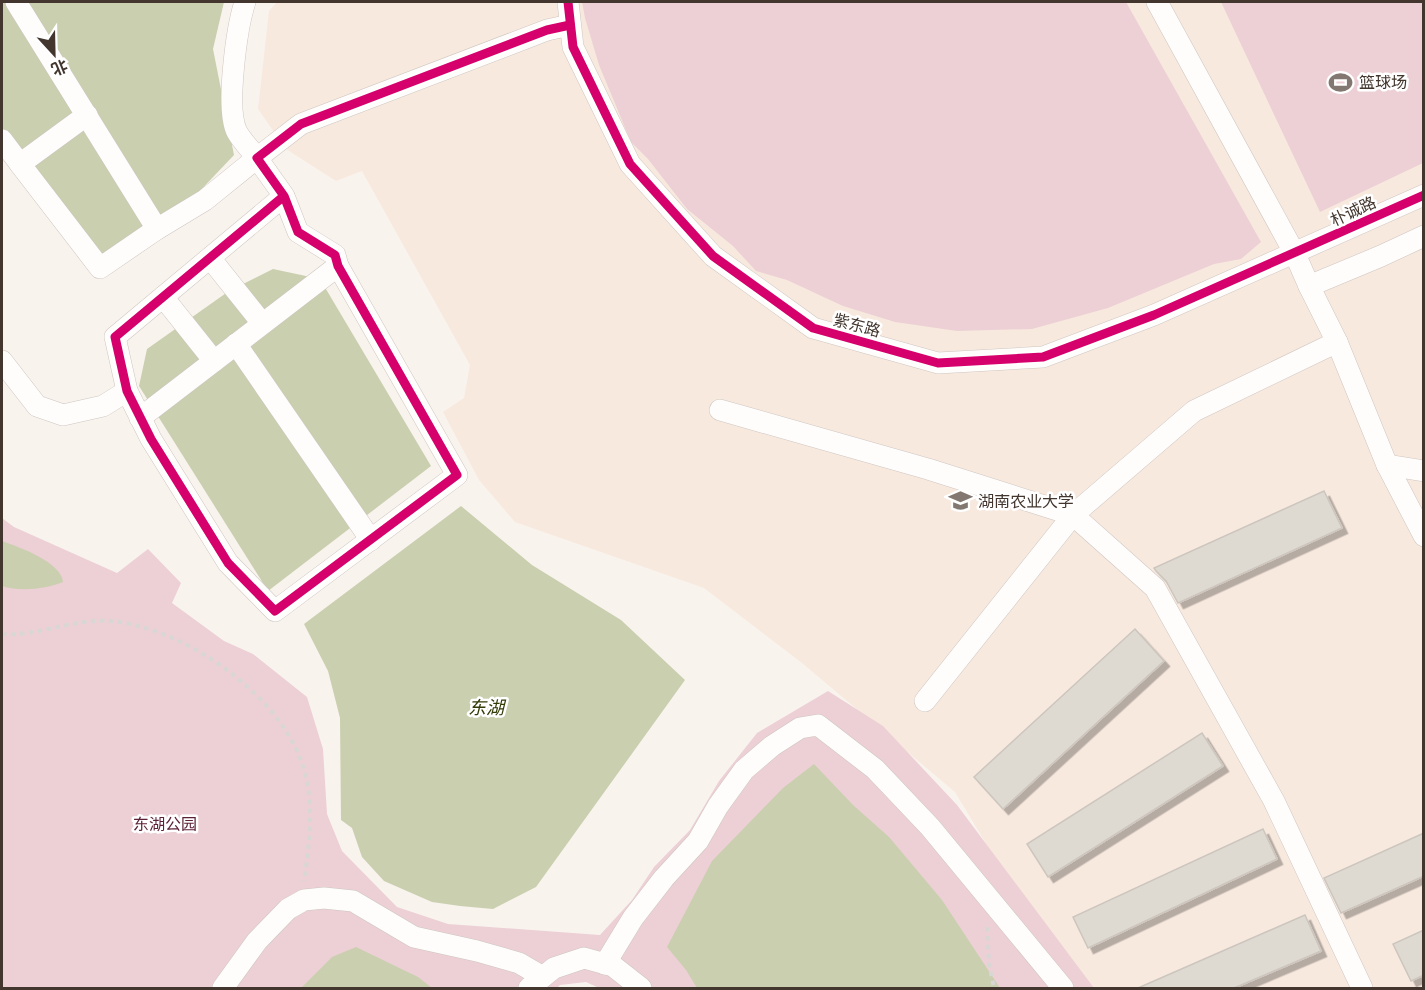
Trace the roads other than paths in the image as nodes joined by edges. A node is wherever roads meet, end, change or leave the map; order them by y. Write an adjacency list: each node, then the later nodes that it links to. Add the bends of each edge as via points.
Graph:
1 (16, 2): 6 (street)
2 (245, 2): 8 (street, via 232,70 233,108 236,130)
3 (568, 2): 5 (street, 紫东路)
4 (1157, 2): 14 (street)
5 (570, 25): 8 (street, via 547,30 301,124); 14 (street, 紫东路, via 573,47 630,164 713,256 813,328 938,363 1043,357 1154,315)
6 (87, 115): 9 (street); 12 (street)
7 (2, 140): 9 (street)
8 (257, 158): 11 (street); 12 (street, via 205,200)
9 (21, 164): 12 (street, via 100,268)
10 (1424, 195): 14 (street, 朴诚路)
11 (285, 196): 15 (street); 16 (street, via 298,232 335,255)
12 (156, 228)
13 (1424, 236): 17 (street)
14 (1295, 254): 17 (street)
15 (210, 258): 18 (street); 19 (street)
16 (333, 270): 19 (street); 30 (street, via 457,475)
17 (1309, 286): 20 (street)
18 (163, 297): 23 (street); 24 (street, via 115,337)
19 (262, 323): 21 (street)
20 (1337, 342): 27 (street); 29 (street, via 1194,411)
21 (236, 344): 23 (street); 30 (street)
22 (2, 361): 24 (street, via 37,406 63,414 103,406)
23 (214, 361): 26 (street)
24 (127, 391): 26 (street)
25 (720, 410): 29 (street)
26 (145, 415): 30 (street, via 228,563 275,611)
27 (1387, 465): 28 (street); 31 (street)
28 (1424, 471)
29 (1073, 515): 32 (street); 38 (street, via 1155,588 1274,801)
30 (367, 533)
31 (1424, 536)
32 (925, 701)
33 (604, 964): 34 (street, via 584,958 554,968); 36 (street, via 613,966); 37 (street, via 657,886 698,841 744,770 800,728 818,725 875,770 930,827)
34 (536, 983): 35 (street, via 519,963 414,937 353,901 324,898 304,900 288,909 257,941)
35 (223, 988)
36 (641, 988)
37 (1063, 988)
38 (1362, 988)

